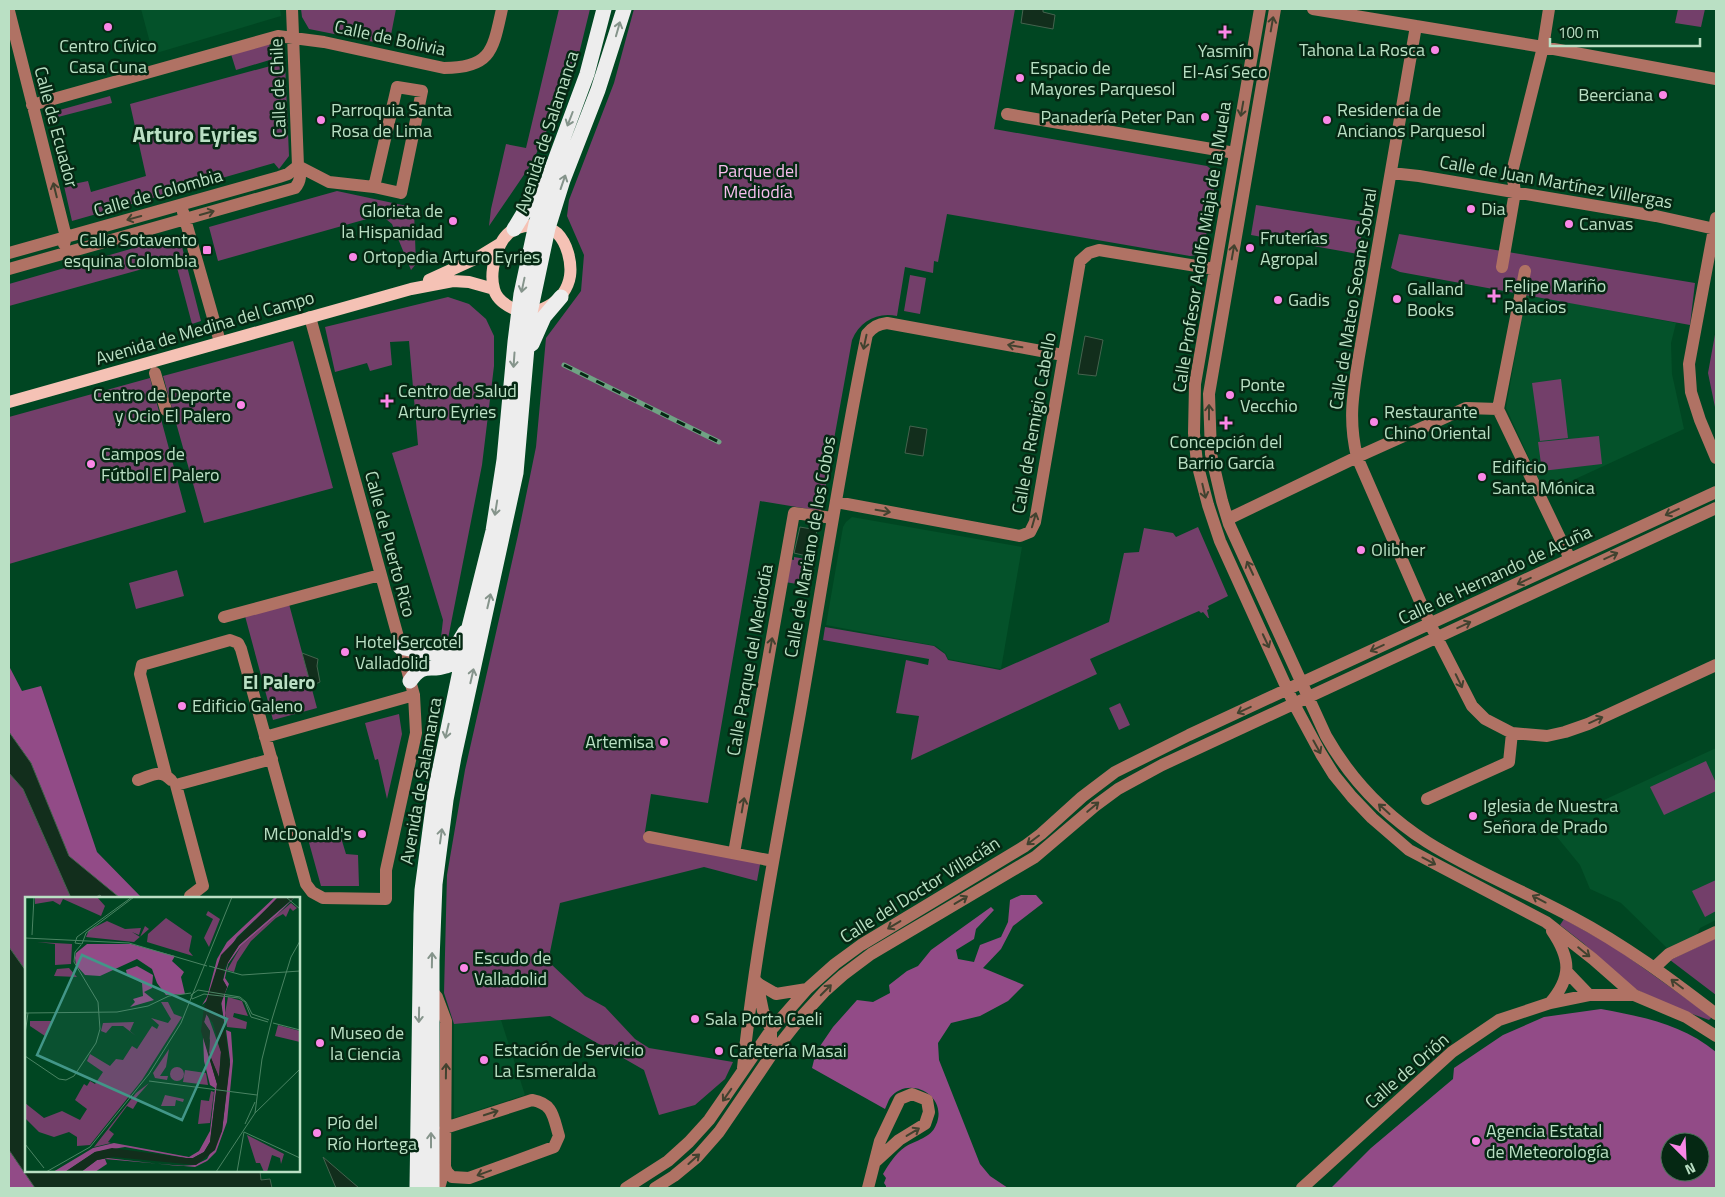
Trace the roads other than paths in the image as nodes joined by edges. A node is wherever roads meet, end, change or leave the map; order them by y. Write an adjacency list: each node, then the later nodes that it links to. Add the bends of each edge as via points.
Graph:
1 (292, 9): 11 (street, Calle de Chile)
2 (502, 9): 11 (street, Calle de Bolivia, via 493,46 476,64 461,68 444,68)
3 (604, 9): 18 (highway, Avenida de Salamanca, one-way to 18, via 587,74)
4 (624, 9): 27 (highway, Avenida de Salamanca, one-way to 4, via 598,90)
5 (1260, 9): 16 (street, Calle Profesor Adolfo Miaja de la Muela, one-way to 16)
6 (1275, 9): 56 (street, Calle Profesor Adolfo Miaja de la Muela, one-way to 6, via 1211,454 1209,394)
7 (1313, 9): 10 (street)
8 (1549, 9): 12 (street)
9 (9, 12): 14 (street, Calle de Ecuador)
10 (1416, 26): 12 (street); 19 (street, Calle de Mateo Seoane Sobral)
11 (293, 38): 14 (street, Calle de Bolivia, via 278,36); 17 (street, Calle de Chile)
12 (1543, 47): 13 (street); 23 (street, via 1512,172)
13 (1716, 78)
14 (32, 105): 29 (street, Calle de Ecuador, one-way to 14)
15 (1007, 114): 16 (street)
16 (1235, 153): 36 (street, Calle Profesor Adolfo Miaja de la Muela)
17 (298, 166): 20 (street, Calle de Colombia); 22 (street, via 300,182); 24 (street, Calle de Colombia, via 288,174)
18 (551, 171): 27 (highway, Avenida de Salamanca); 28 (highway, via 542,180)
19 (1391, 173): 23 (street, Calle de Juan Martínez Villergas); 50 (street, Calle de Mateo Seoane Sobral, via 1352,397 1352,436)
20 (329, 182): 21 (street, Calle de Colombia); 22 (street, Calle de Colombia)
21 (374, 187): 21 (street, Calle de Colombia, via 401,193 422,91 397,86)
22 (295, 188): 25 (street, Calle de Colombia, one-way to 22)
23 (1515, 192): 26 (street, Calle de Juan Martínez Villergas); 34 (street)
24 (181, 205): 25 (street); 29 (street, Calle de Colombia, one-way to 29)
25 (185, 219): 33 (street, Calle de Colombia); 43 (street)
26 (1716, 224): 51 (street, via 1689,364 1691,392)
27 (542, 226): 28 (main road); 40 (main road, via 557,233 566,245 570,259 570,276); 41 (highway, Avenida de Salamanca)
28 (514, 229): 30 (main road, Avenida de Medina del Campo)
29 (66, 237): 31 (street, Calle de Colombia); 33 (street, via 60,249 41,255)
30 (500, 244): 38 (main road, Avenida de Medina del Campo); 39 (main road, via 495,259)
31 (25, 248): 32 (street, Calle de Colombia); 33 (street)
32 (9, 253)
33 (31, 263): 35 (street, Calle de Colombia)
34 (1502, 267)
35 (9, 269)
36 (1215, 269): 44 (street, Calle de Remigio Cabello, via 1099,250 1089,253 1080,261); 71 (street, Calle Profesor Adolfo Miaja de la Muela, one-way to 71, via 1195,384 1197,463 1220,542)
37 (1525, 271): 48 (street)
38 (411, 289): 39 (main road, Avenida de Medina del Campo, via 453,281); 42 (main road, Avenida de Medina del Campo)
39 (494, 289): 41 (main road, via 506,305)
40 (560, 298): 41 (main road, via 550,306); 45 (highway, via 544,317)
41 (524, 312): 45 (highway, Avenida de Salamanca); 61 (highway, Avenida de Salamanca, one-way to 61, via 493,531)
42 (310, 317): 43 (main road, Avenida de Medina del Campo); 58 (street, Calle de Puerto Rico)
43 (220, 342): 47 (main road, Avenida de Medina del Campo)
44 (1063, 355): 53 (street, Calle de Mariano de los Cobos, one-way to 53, via 887,324 871,329 865,343); 53 (street, Calle de Remigio Cabello, one-way to 44, via 1020,536 1030,532 1035,522)
45 (527, 357): 64 (highway, Avenida de Salamanca, one-way to 45, via 516,473)
46 (155, 373): 49 (street)
47 (9, 402)
48 (1498, 409): 50 (street, via 1466,408); 57 (street)
49 (166, 410)
50 (1357, 457): 56 (street); 60 (street, Calle de Mateo Seoane Sobral)
51 (1716, 458)
52 (1716, 492): 57 (street, Calle de Hernando de Acuña, one-way to 57)
53 (836, 502): 55 (street, Calle de Mariano de los Cobos)
54 (1716, 508): 62 (street, Calle de Hernando de Acuña, one-way to 54)
55 (833, 518): 82 (street, Calle Parque del Mediodía, one-way to 55, via 794,513); 83 (street, Calle de Mariano de los Cobos)
56 (1228, 519): 69 (street, Calle Profesor Adolfo Miaja de la Muela, one-way to 56)
57 (1570, 560): 60 (street, Calle de Hernando de Acuña, one-way to 60)
58 (380, 575): 59 (street); 63 (street, Calle de Puerto Rico)
59 (224, 617)
60 (1430, 624): 62 (street, Calle de Mateo Seoane Sobral); 69 (street, Calle de Hernando de Acuña, one-way to 69)
61 (469, 626): 63 (highway, via 454,650 444,655); 65 (highway, Avenida de Salamanca)
62 (1438, 637): 72 (street, Calle de Hernando de Acuña); 74 (street, Calle de Mateo Seoane Sobral, one-way to 74, via 1472,706 1485,719)
63 (400, 647): 70 (street, Calle de Puerto Rico)
64 (478, 648): 65 (highway); 92 (highway, Avenida de Salamanca, one-way to 64, via 435,884 446,800)
65 (463, 659): 67 (highway); 68 (highway, Avenida de Salamanca)
66 (1716, 666): 74 (street, one-way to 66, via 1547,736 1565,732)
67 (444, 667): 68 (highway); 70 (highway, via 427,667 416,673)
68 (457, 683): 109 (highway, Avenida de Salamanca, one-way to 109, via 435,792 422,890)
69 (1302, 683): 71 (street, Calle de Hernando de Acuña); 72 (street, Calle Profesor Adolfo Miaja de la Muela)
70 (412, 688): 75 (street); 76 (street, Calle de Puerto Rico, via 416,733 386,870 386,899 323,898 309,889)
71 (1288, 689): 73 (street, Calle Profesor Adolfo Miaja de la Muela); 91 (street, Calle del Doctor Villacián, one-way to 91, via 1115,772 1025,846 861,945)
72 (1309, 697): 73 (street, Calle de Hernando de Acuña); 88 (street, Calle Profesor Adolfo Miaja de la Muela, one-way to 72, via 1566,914 1427,842 1398,820 1372,798 1340,759)
73 (1294, 704): 85 (street, Calle Profesor Adolfo Miaja de la Muela, one-way to 85, via 1334,775 1352,798 1409,850); 103 (street, Calle del Doctor Villacián, one-way to 73, via 842,975 871,954 1034,856 1118,789)
74 (1512, 733): 80 (street, via 1509,762)
75 (265, 737): 76 (street); 77 (street, via 238,643 230,640 142,665 140,674)
76 (272, 759): 79 (street)
77 (166, 775): 78 (street, via 160,773); 79 (street)
78 (138, 780)
79 (176, 785): 84 (street, via 203,886)
80 (1427, 799)
81 (649, 837): 82 (street)
82 (734, 853): 83 (street)
83 (774, 861): 87 (street, Calle de Mariano de los Cobos)
84 (190, 896)
85 (1546, 922): 89 (street, via 1562,945); 95 (street, Calle Profesor Adolfo Miaja de la Muela, one-way to 95)
86 (1716, 932): 88 (street, via 1669,954)
87 (755, 965): 90 (street, Calle de Mariano de los Cobos); 97 (street, Calle de Mariano de los Cobos)
88 (1655, 967): 98 (street, Calle Profesor Adolfo Miaja de la Muela, one-way to 88)
89 (1567, 972): 94 (street); 96 (street, via 1561,990)
90 (757, 983): 93 (street); 97 (street, Calle de Mariano de los Cobos)
91 (807, 989): 93 (street); 102 (street, Calle del Doctor Villacián)
92 (432, 991): 106 (street, Avenida de Salamanca, one-way to 92, via 446,1021); 110 (highway, Avenida de Salamanca, one-way to 92)
93 (776, 994): 97 (street)
94 (1589, 995): 95 (street, Calle de Orión); 96 (street, Calle de Orión)
95 (1634, 995): 99 (street, Calle Profesor Adolfo Miaja de la Muela)
96 (1550, 1003): 115 (street, Calle de Orión, via 1499,1020 1452,1052)
97 (753, 1007): 102 (street, Calle de Mariano de los Cobos, via 763,1011); 102 (street, Calle de Mariano de los Cobos, via 755,1030); 105 (street, Calle de Mariano de los Cobos)
98 (1716, 1014)
99 (1686, 1018): 100 (street); 101 (street, Calle Profesor Adolfo Miaja de la Muela)
100 (1716, 1029)
101 (1716, 1036)
102 (769, 1037): 103 (street); 104 (street, Calle de Mariano de los Cobos); 105 (street, Calle del Doctor Villacián)
103 (785, 1038): 104 (street, Calle del Doctor Villacián)
104 (772, 1054): 113 (street, Calle del Doctor Villacián, one-way to 104, via 697,1157 719,1132)
105 (742, 1070): 112 (street, Calle del Doctor Villacián, one-way to 112, via 709,1120 689,1142)
106 (445, 1128): 108 (street, Avenida de Salamanca); 108 (street, one-way to 108, via 532,1100 549,1106 559,1136 554,1148 469,1178 452,1177)
107 (875, 1162): 107 (street, one-way to 107, via 899,1140 925,1124 928,1100 912,1094 900,1099 880,1141); 114 (street)
108 (445, 1167): 111 (street, Avenida de Salamanca)
109 (417, 1188)
110 (432, 1188)
111 (438, 1188)
112 (626, 1188)
113 (655, 1188)
114 (868, 1188)
115 (1302, 1188)

